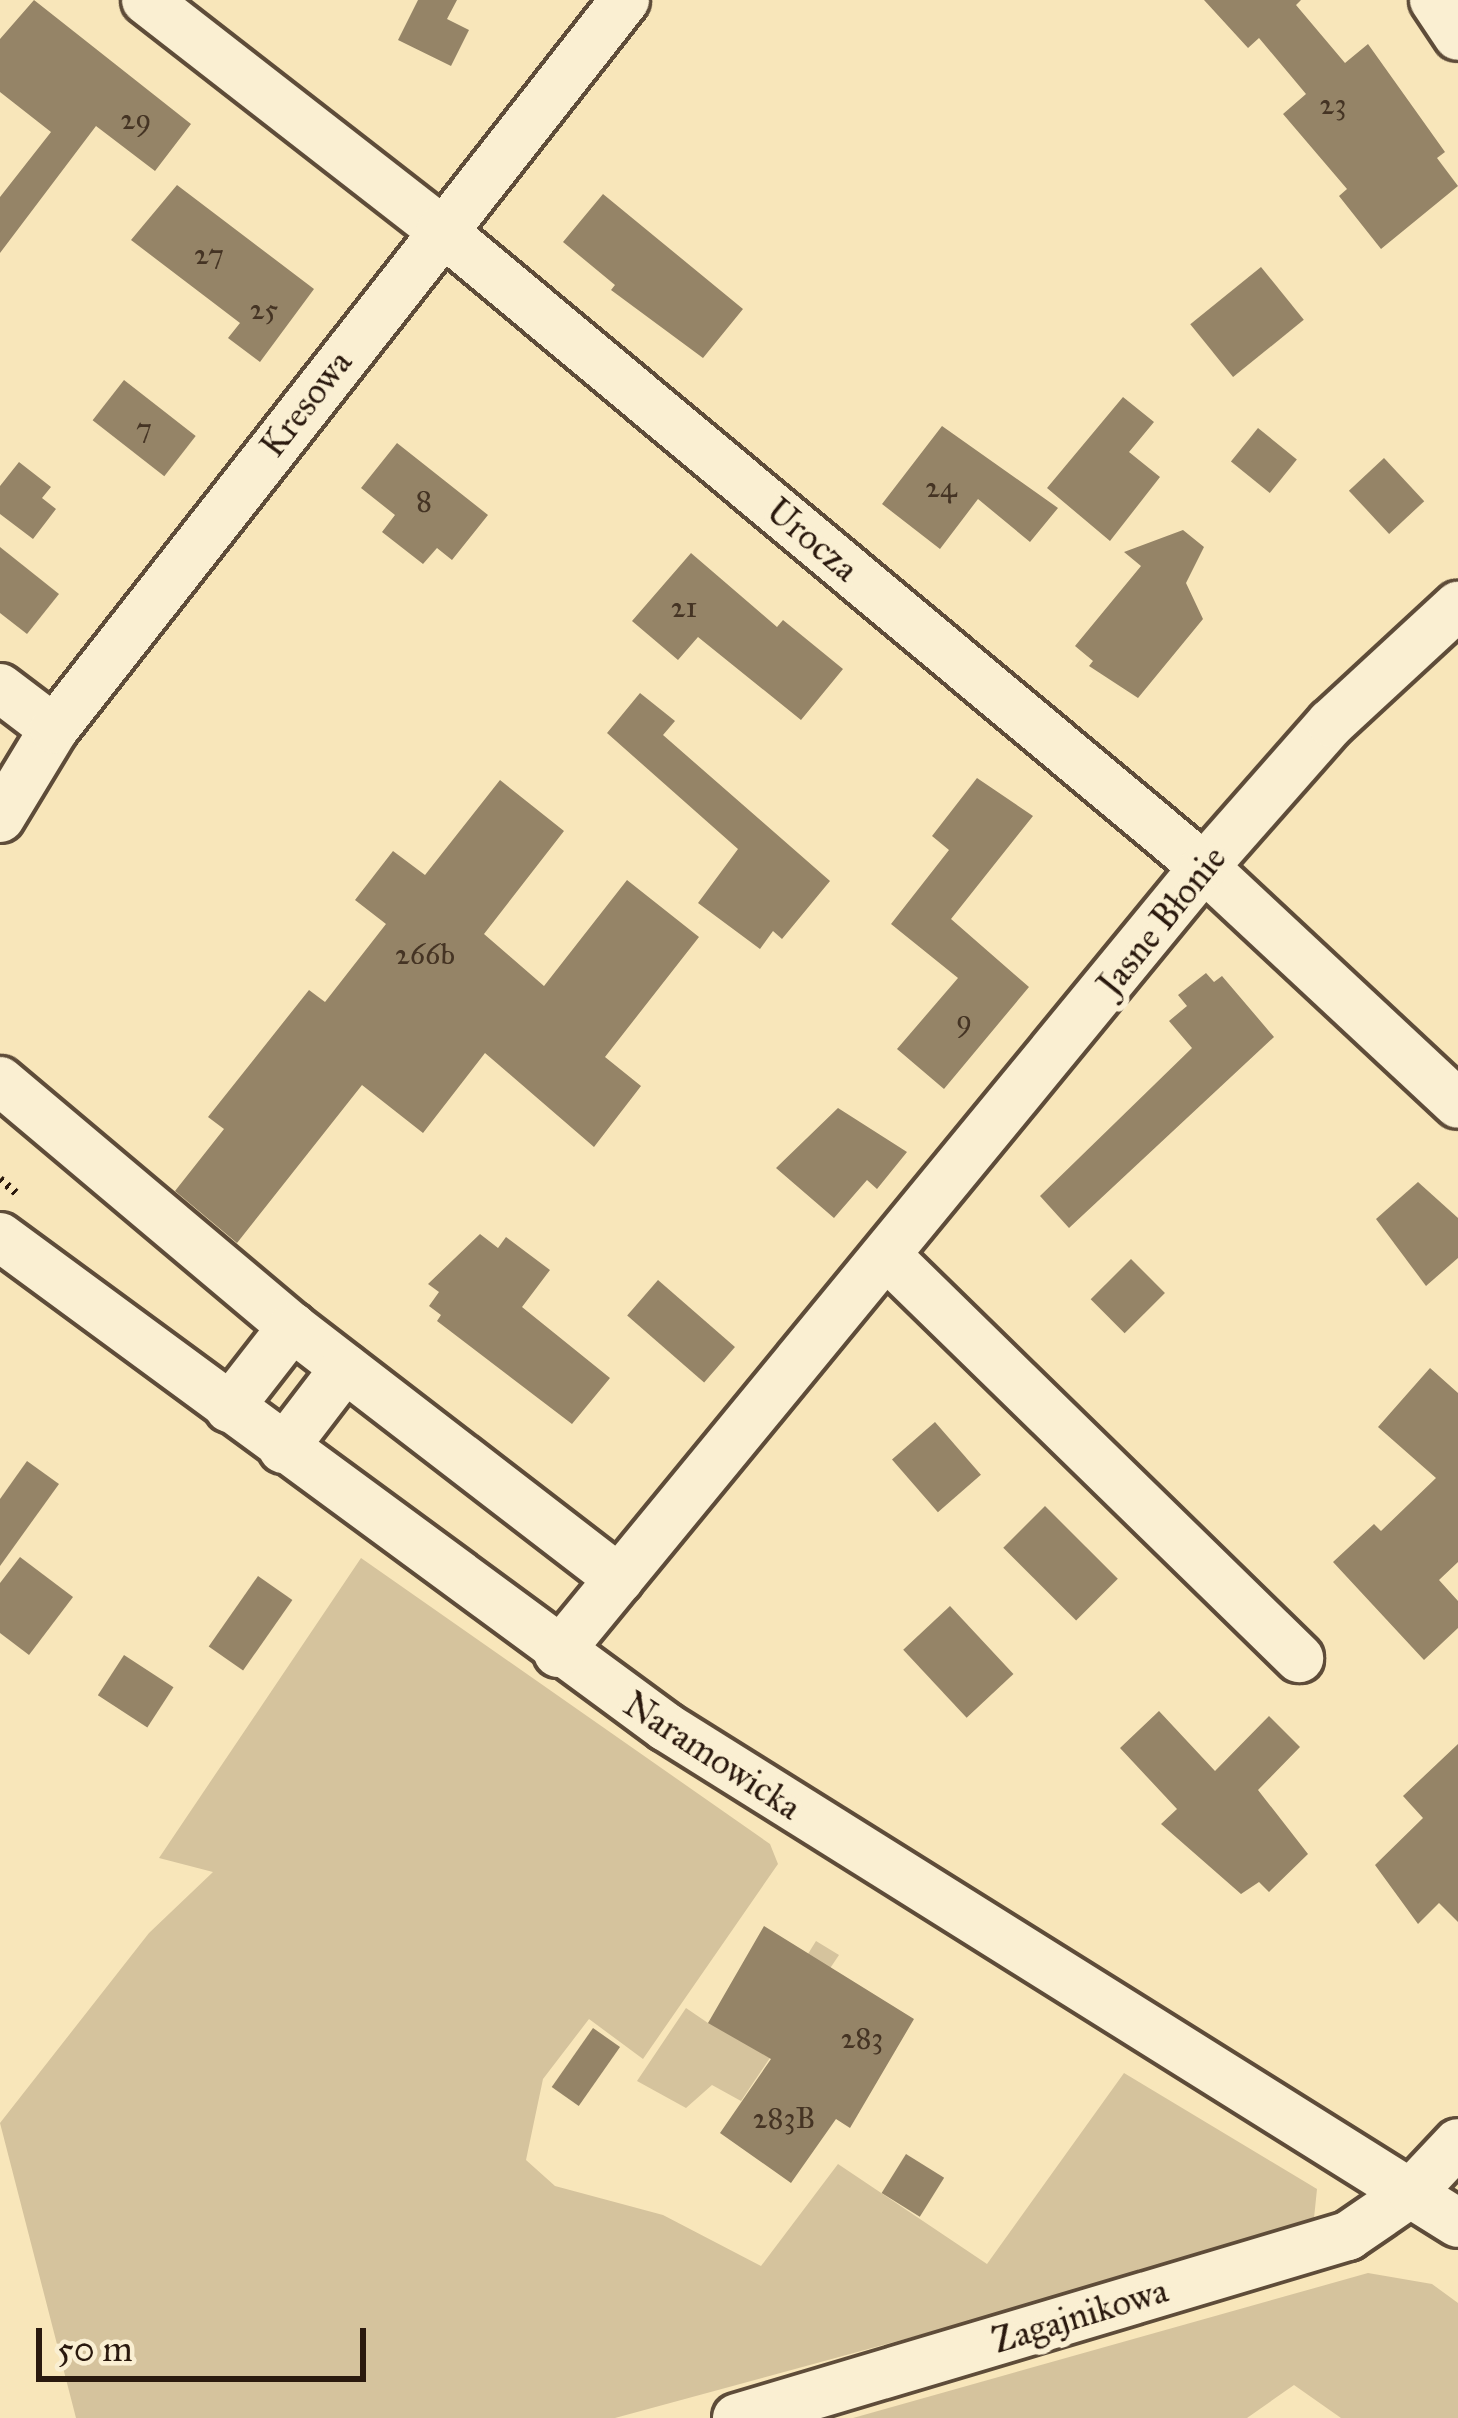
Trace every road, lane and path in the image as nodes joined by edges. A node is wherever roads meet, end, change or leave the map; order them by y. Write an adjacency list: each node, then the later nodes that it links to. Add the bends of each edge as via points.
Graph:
1 (146, 0): 5 (street, Urocza)
2 (625, 0): 5 (street, Kresowa)
3 (1434, 0): 4 (street)
4 (1458, 36)
5 (441, 230): 8 (street, Kresowa); 10 (street, Urocza)
6 (1458, 606): 10 (street, Jasne Błonie, via 1331,723)
7 (0, 688): 8 (street)
8 (53, 729): 9 (street, Kresowa)
9 (0, 818)
10 (1204, 868): 12 (street, Urocza); 15 (street, Jasne Błonie)
11 (0, 1082): 16 (street)
12 (1458, 1104)
13 (0, 1179): 14 (path)
14 (17, 1223): 18 (street, Naramowicka)
15 (886, 1256): 20 (street, Jasne Błonie); 22 (street)
16 (292, 1327): 17 (street); 18 (street)
17 (345, 1368): 19 (street); 20 (street)
18 (229, 1408): 19 (street, Naramowicka)
19 (283, 1449): 21 (street, Naramowicka)
20 (620, 1579): 21 (street, Jasne Błonie)
21 (558, 1653): 24 (street, Naramowicka, via 803,1816)
22 (1299, 1658)
23 (1458, 2143): 24 (street, Zagajnikowa)
24 (1412, 2192): 25 (street, Naramowicka); 26 (street, Zagajnikowa, via 1348,2236)
25 (1458, 2223)
26 (737, 2418)

